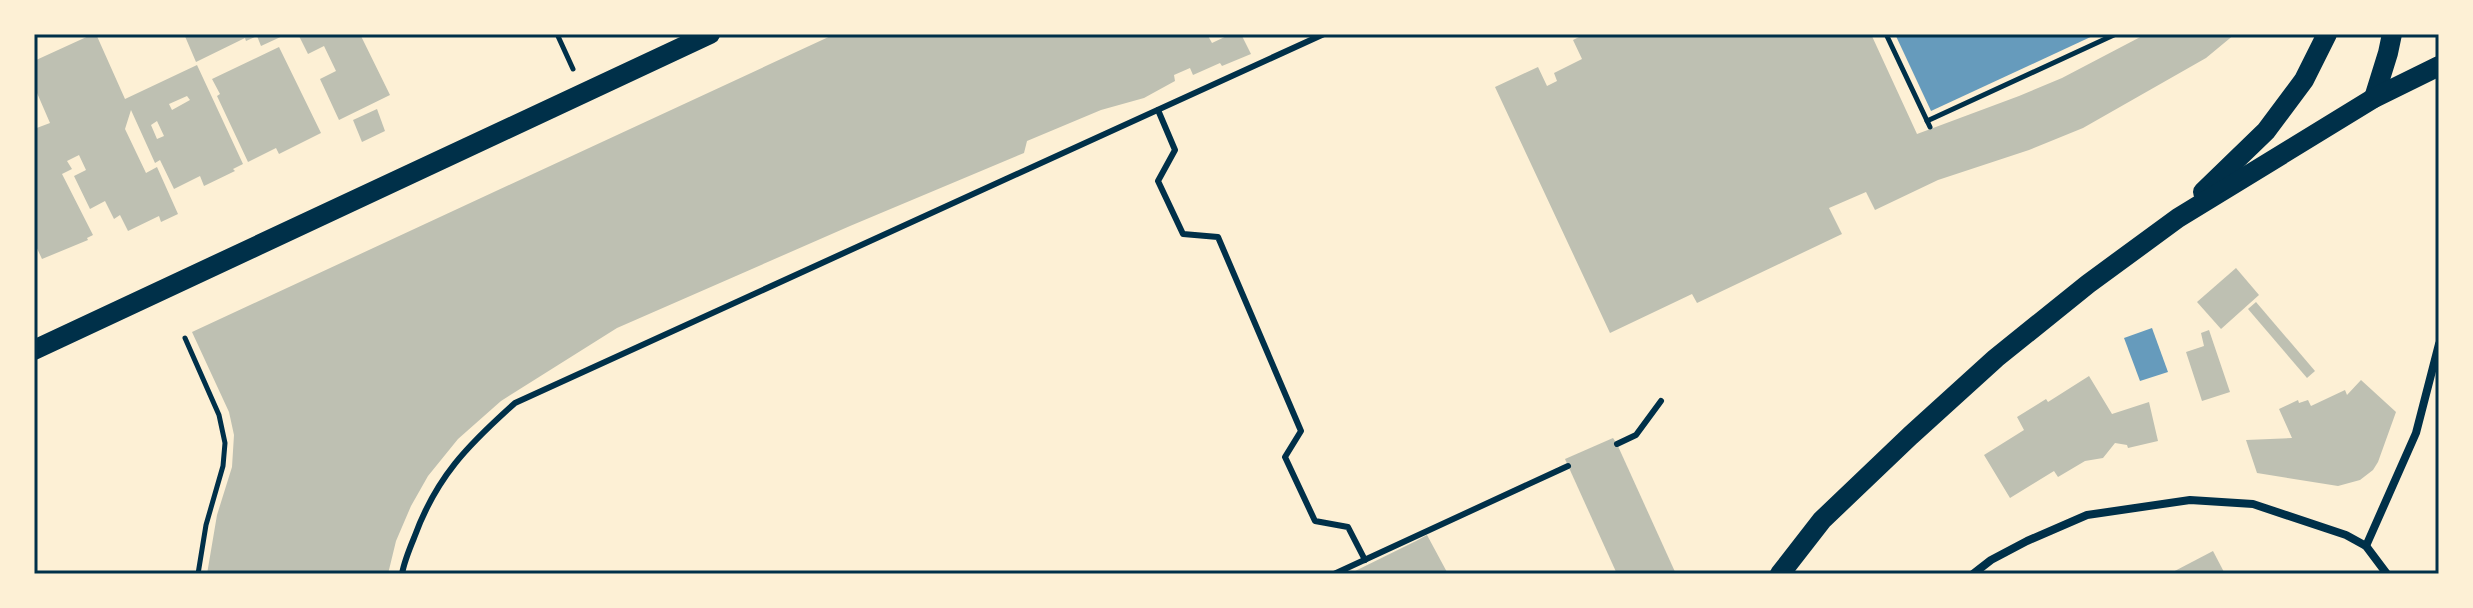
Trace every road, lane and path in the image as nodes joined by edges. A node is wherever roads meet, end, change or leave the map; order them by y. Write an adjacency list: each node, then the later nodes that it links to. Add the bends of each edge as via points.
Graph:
1 (557, 34): 9 (path)
2 (710, 34): 9 (main road)
3 (1324, 34): 11 (lane)
4 (1886, 34): 5 (path, via 1929,124)
5 (2116, 34)
6 (2327, 34): 12 (main road, via 2304,80 2266,131)
7 (2392, 34): 10 (main road)
8 (2439, 66): 10 (main road)
9 (583, 92): 15 (main road)
10 (2374, 98): 12 (main road)
11 (1158, 110): 20 (lane, via 1175,150 1158,181 1183,234 1218,237 1301,431 1285,457 1315,521 1348,527); 22 (lane, via 515,403 449,469 425,507)
12 (2178, 218): 24 (main road, via 1996,358 1822,520)
13 (185, 338): 21 (path, via 219,415 225,443)
14 (2439, 344): 19 (street, via 2416,433)
15 (34, 350)
16 (1661, 401): 17 (lane, via 1636,435)
17 (1617, 444)
18 (1568, 466): 20 (lane)
19 (2366, 546): 25 (street, via 2253,504 2190,500 2087,515 2027,541); 26 (street)
20 (1365, 560): 23 (lane)
21 (198, 574)
22 (402, 574)
23 (1334, 574)
24 (1780, 574)
25 (1973, 574)
26 (2387, 574)

